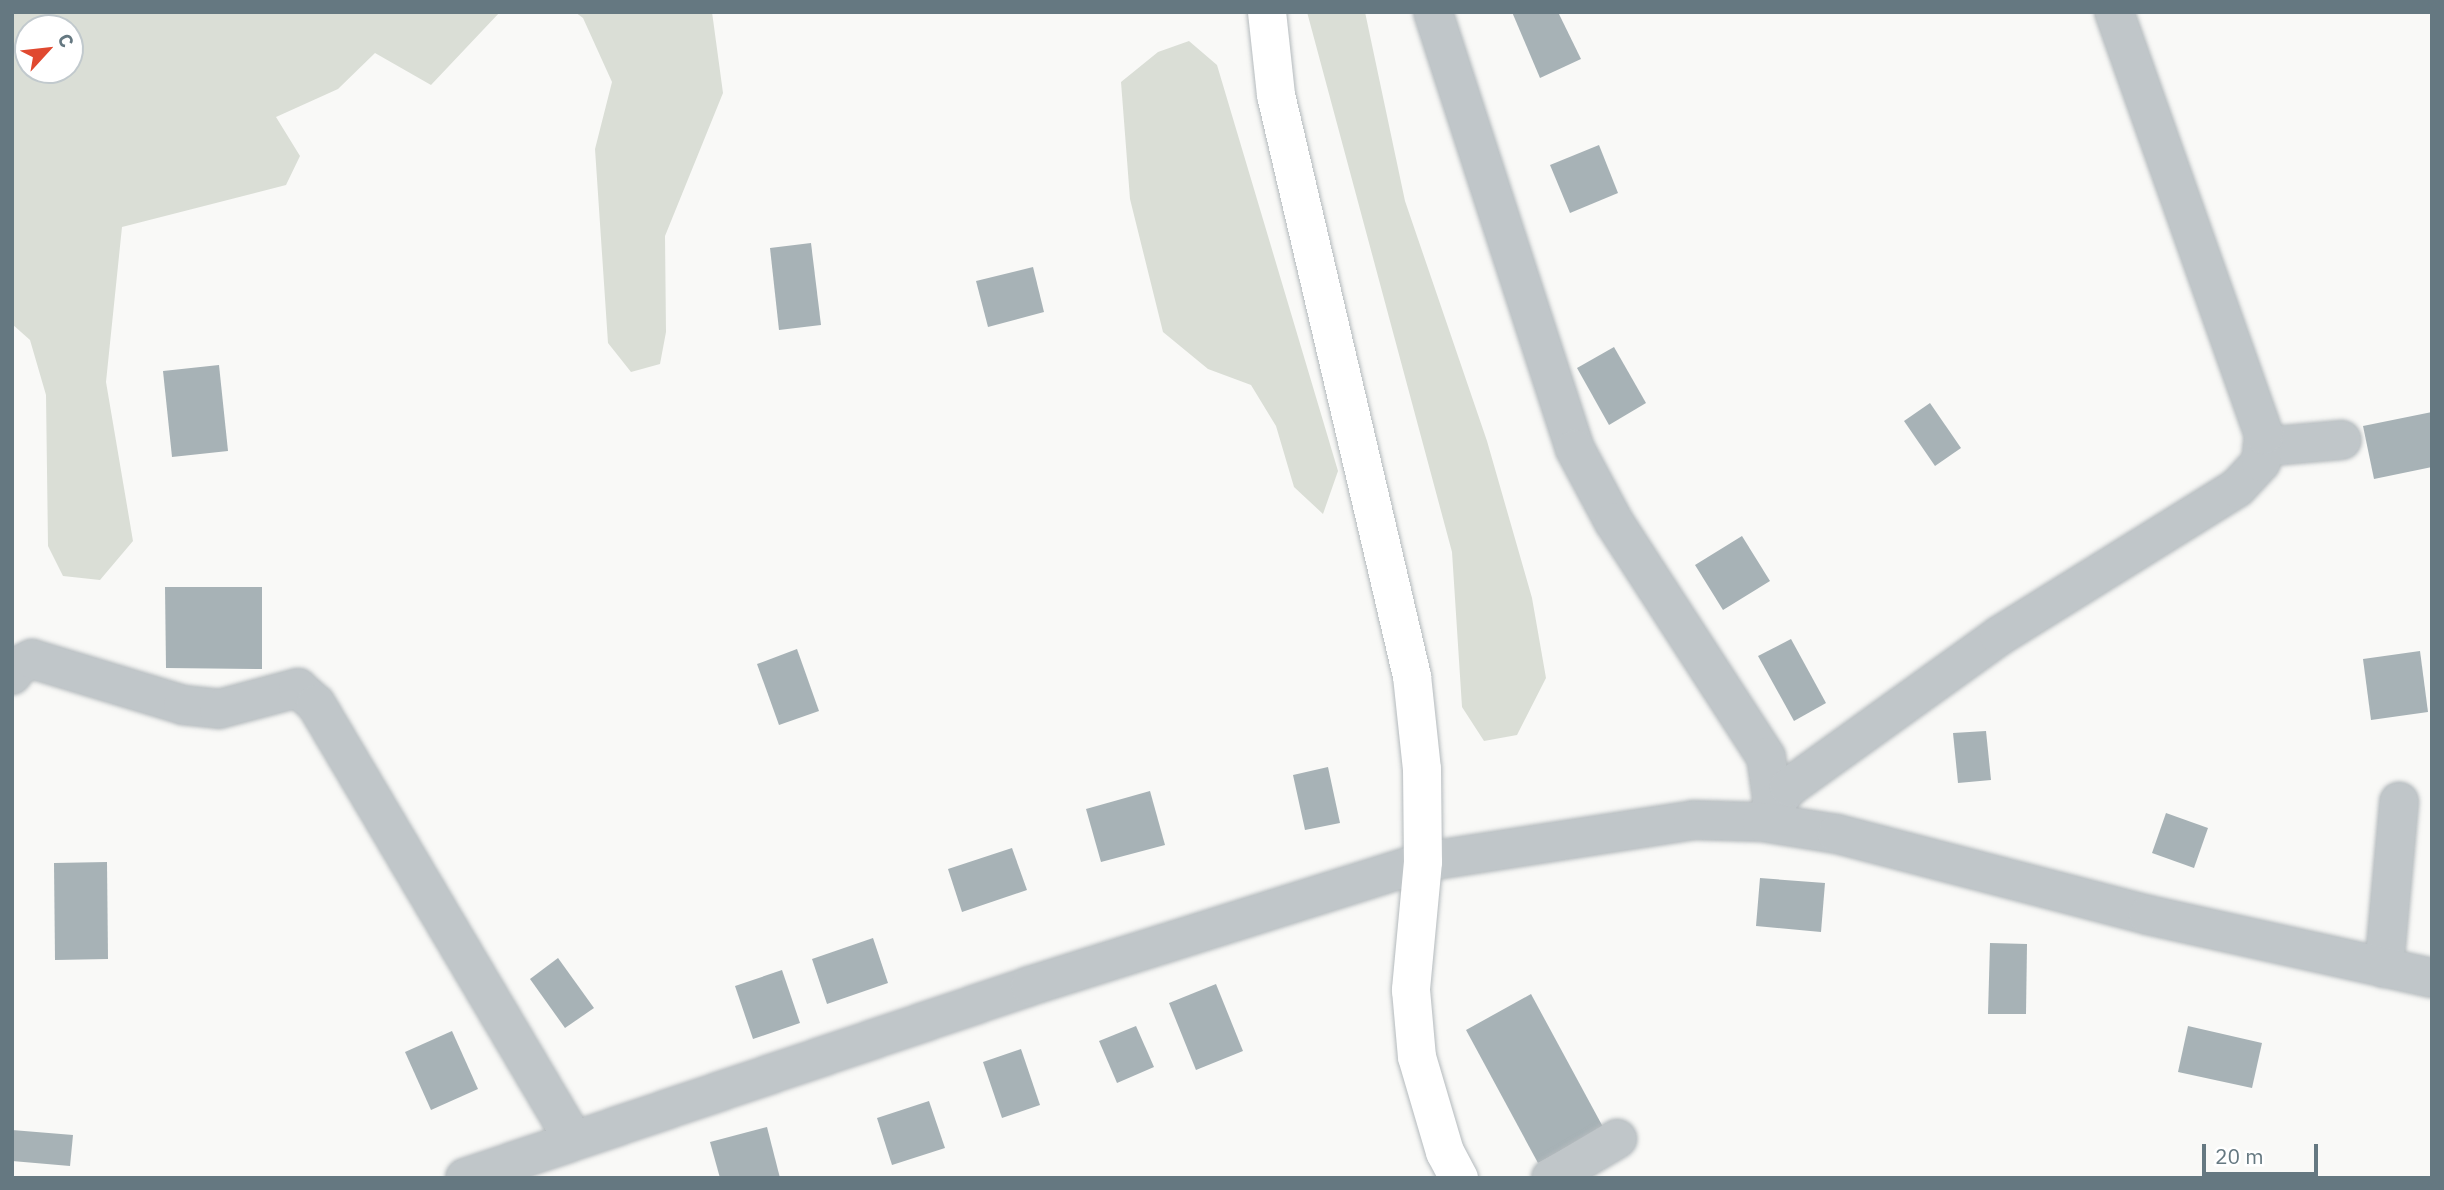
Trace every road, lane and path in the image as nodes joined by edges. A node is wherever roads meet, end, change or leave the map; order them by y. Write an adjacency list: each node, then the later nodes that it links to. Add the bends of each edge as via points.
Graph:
1 (1267, 12): 9 (main road, via 1276,95 1412,676 1422,769)
2 (1433, 12): 8 (street, via 1575,449 1614,522 1766,757)
3 (2113, 12): 5 (street, via 2264,435)
4 (2342, 440): 5 (street)
5 (2263, 447): 8 (street, via 2261,462 2236,488 1999,636 1789,787)
6 (12, 675): 12 (street, via 32,659 184,705 219,709 298,688 316,704)
7 (2399, 802): 10 (street)
8 (1768, 814): 9 (street, via 1693,820); 10 (street, via 2148,915)
9 (1423, 862): 12 (street, via 1030,986); 15 (main road, via 1411,990 1417,1057 1445,1152)
10 (2384, 968): 11 (street)
11 (2432, 978)
12 (573, 1139): 14 (street)
13 (1617, 1139): 16 (street)
14 (465, 1178)
15 (1459, 1178)
16 (1551, 1178)

